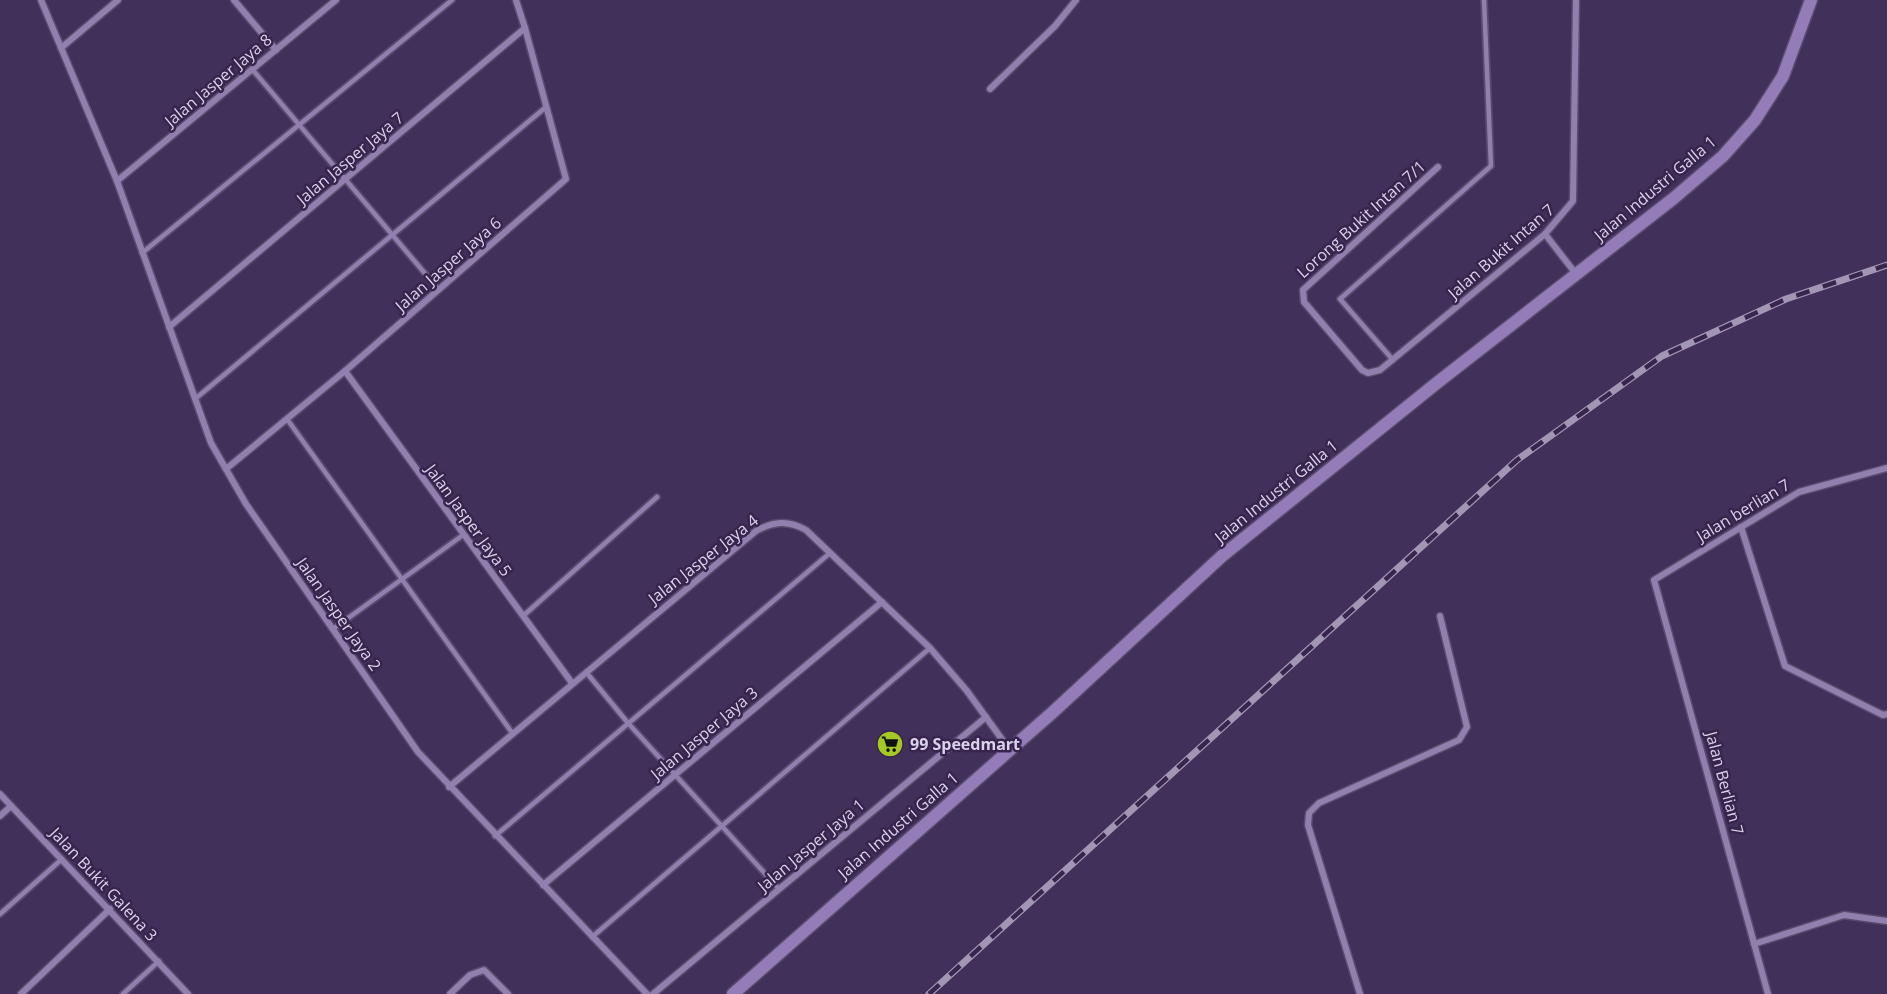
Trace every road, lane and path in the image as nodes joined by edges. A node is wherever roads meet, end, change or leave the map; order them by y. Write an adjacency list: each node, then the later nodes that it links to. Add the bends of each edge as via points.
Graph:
1 (41, 0): 12 (street, Jalan Jasper Jaya 2)
2 (118, 0): 12 (street)
3 (234, 0): 13 (street)
4 (336, 0): 13 (street, Jalan Jasper Jaya 8)
5 (452, 0): 17 (lane)
6 (516, 0): 11 (street)
7 (1076, 0): 15 (street)
8 (1484, 0): 27 (lane, via 1491,166 1340,299)
9 (1576, 0): 21 (street, Jalan Bukit Intan 7, via 1574,201)
10 (1811, 0): 24 (main road, Jalan Industri Galla 1, via 1783,76 1755,120 1714,163)
11 (525, 28): 16 (street, Jalan Jasper Jaya 6); 19 (street, Jalan Jasper Jaya 7)
12 (61, 48): 20 (street, Jalan Jasper Jaya 2)
13 (276, 50): 14 (street, Jalan Jasper Jaya 8)
14 (252, 69): 17 (lane); 20 (street, Jalan Jasper Jaya 8)
15 (990, 89)
16 (546, 107): 22 (lane); 25 (street, Jalan Jasper Jaya 6, via 566,179)
17 (301, 123): 19 (lane); 23 (lane)
18 (1438, 167): 29 (street, Lorong Bukit Intan 7/1, via 1303,290 1304,302)
19 (347, 178): 22 (lane); 26 (street, Jalan Jasper Jaya 7)
20 (117, 182): 23 (street, Jalan Jasper Jaya 2)
21 (1545, 234): 24 (street); 27 (street, Jalan Bukit Intan 7)
22 (392, 235): 25 (lane); 30 (lane)
23 (142, 253): 26 (street, Jalan Jasper Jaya 2)
24 (1576, 274): 51 (main road, Jalan Industri Galla 1, via 1222,556)
25 (439, 290): 28 (street, Jalan Jasper Jaya 6)
26 (169, 327): 30 (street, Jalan Jasper Jaya 2)
27 (1393, 360): 29 (street, Jalan Bukit Intan 7)
28 (345, 371): 31 (street, Jalan Jasper Jaya 6); 36 (street, Jalan Jasper Jaya 5)
29 (1368, 373)
30 (195, 399): 33 (street, Jalan Jasper Jaya 2, via 211,443)
31 (287, 419): 33 (street, Jalan Jasper Jaya 6); 38 (lane)
32 (1887, 468): 35 (street, Jalan berlian 7, via 1799,492)
33 (226, 469): 43 (street, Jalan Jasper Jaya 2)
34 (657, 497): 41 (lane)
35 (1741, 527): 39 (street, Jalan berlian 7); 47 (street, via 1785,666 1883,716)
36 (463, 535): 38 (lane); 41 (street, Jalan Jasper Jaya 5)
37 (830, 553): 40 (street, Jalan Jasper Jaya 4); 45 (street, Jalan Jasper Jaya 4, via 796,524 771,523 756,531); 49 (lane)
38 (401, 580): 43 (lane); 50 (lane)
39 (1654, 580): 66 (street, Jalan Berlian 7)
40 (882, 602): 44 (street, Jalan Jasper Jaya 4); 52 (street, Jalan Jasper Jaya 3)
41 (523, 616): 46 (street, Jalan Jasper Jaya 5)
42 (1440, 616): 76 (street, via 1467,727 1464,735 1319,803 1309,813 1308,825)
43 (333, 629): 53 (street, Jalan Jasper Jaya 2, via 418,752)
44 (930, 648): 48 (street, Jalan Jasper Jaya 4); 57 (lane)
45 (586, 672): 46 (street, Jalan Jasper Jaya 4); 49 (lane)
46 (572, 683): 50 (street, Jalan Jasper Jaya 4)
47 (1887, 714)
48 (986, 717): 51 (street, Jalan Jasper Jaya 4); 61 (street, Jalan Jasper Jaya 1)
49 (628, 723): 52 (lane); 58 (lane)
50 (513, 734): 53 (street, Jalan Jasper Jaya 4)
51 (1010, 749): 75 (main road, Jalan Industri Galla 1)
52 (676, 774): 57 (lane); 60 (street, Jalan Jasper Jaya 3)
53 (449, 787): 58 (street, Jalan Jasper Jaya 2)
54 (0, 794): 55 (street, Jalan Bukit Galena 3)
55 (11, 806): 56 (street); 59 (street, Jalan Bukit Galena 3)
56 (0, 816)
57 (722, 825): 61 (lane); 65 (lane)
58 (495, 836): 60 (street, Jalan Jasper Jaya 2)
59 (62, 859): 62 (street, Jalan Bukit Galena 3); 63 (lane)
60 (543, 885): 65 (street, Jalan Jasper Jaya 2)
61 (779, 889): 74 (street, Jalan Jasper Jaya 1)
62 (110, 909): 67 (street, Jalan Bukit Galena 3); 68 (street)
63 (0, 914)
64 (1887, 921): 66 (street, via 1844,915)
65 (592, 937): 73 (street, Jalan Jasper Jaya 2)
66 (1754, 944): 77 (street, Jalan Berlian 7)
67 (159, 961): 69 (lane); 70 (street, Jalan Bukit Galena 3)
68 (21, 994)
69 (123, 994)
70 (188, 994)
71 (450, 994): 72 (street, via 470,975 484,970)
72 (508, 994)
73 (647, 994)
74 (654, 994)
75 (733, 994)
76 (1360, 994)
77 (1768, 994)

